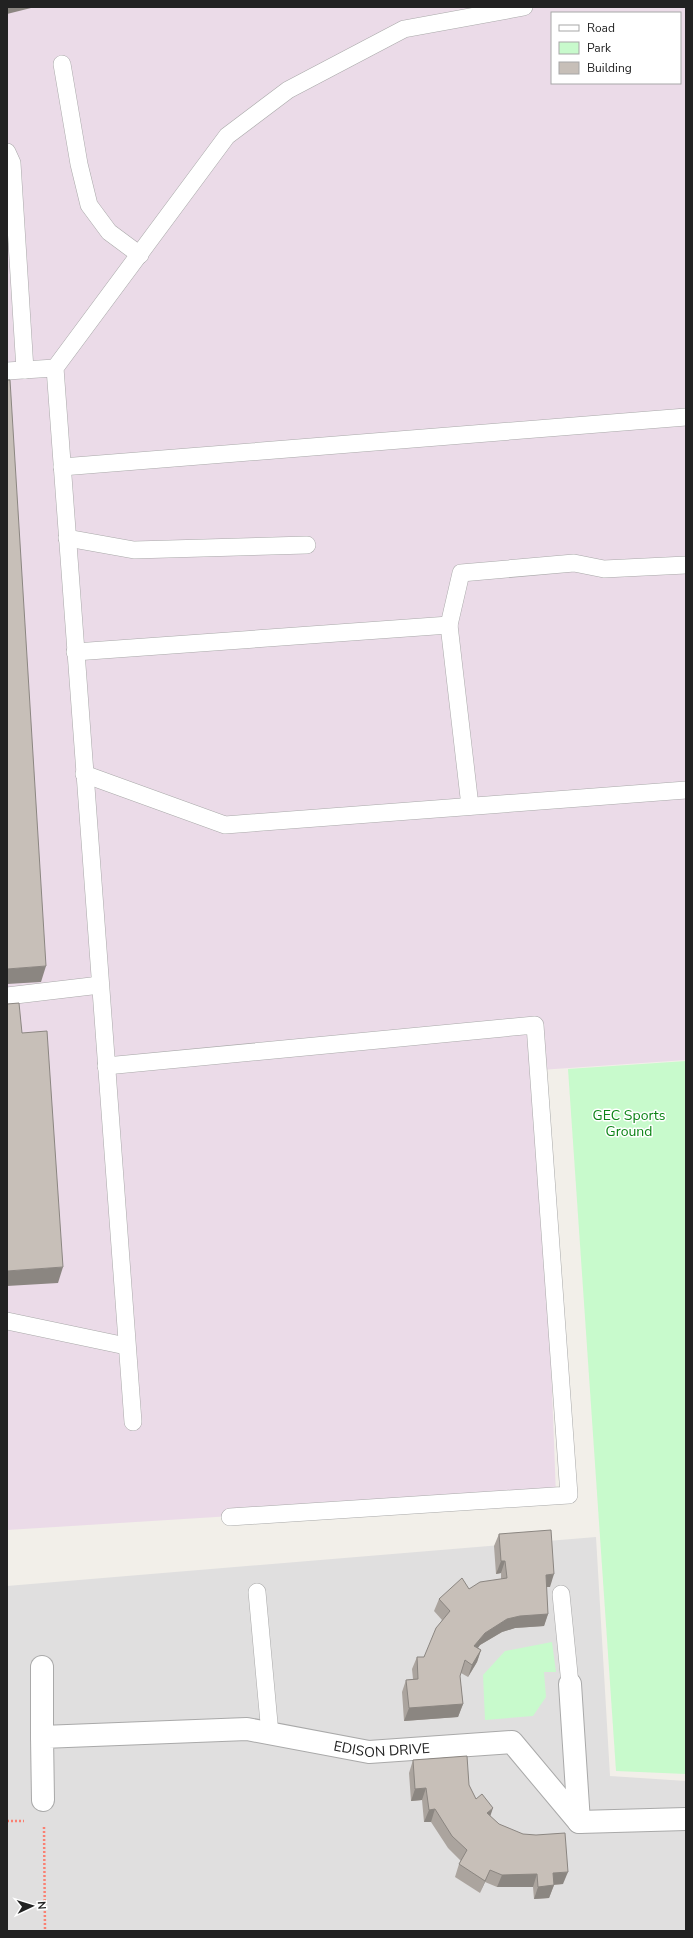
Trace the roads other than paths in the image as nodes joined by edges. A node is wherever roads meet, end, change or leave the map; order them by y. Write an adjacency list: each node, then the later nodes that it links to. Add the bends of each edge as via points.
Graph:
1 (524, 7): 4 (lane, via 404,29 288,90 227,136)
2 (62, 64): 4 (lane, via 79,164 90,205 109,232)
3 (7, 152): 6 (lane, via 12,163)
4 (140, 255): 5 (lane)
5 (55, 368): 6 (lane); 9 (lane)
6 (25, 370): 7 (lane)
7 (7, 371)
8 (686, 417): 9 (lane)
9 (62, 467): 10 (lane)
10 (67, 538): 11 (lane, via 134,550); 14 (lane)
11 (307, 545)
12 (686, 565): 13 (lane, via 604,569 574,563 461,573)
13 (449, 625): 14 (lane); 17 (lane)
14 (75, 652): 15 (lane)
15 (84, 774): 17 (lane, via 225,825); 18 (lane)
16 (686, 790): 17 (lane)
17 (470, 806)
18 (100, 985): 19 (lane); 20 (lane)
19 (7, 996)
20 (106, 1066): 22 (lane); 24 (lane, via 535,1025 569,1495)
21 (7, 1321): 22 (lane)
22 (126, 1346): 23 (lane)
23 (133, 1422)
24 (230, 1517)
25 (257, 1592): 29 (lane)
26 (561, 1594): 28 (lane)
27 (42, 1667): 30 (street)
28 (570, 1684): 33 (street)
29 (270, 1734): 30 (street, EDISON DRIVE, via 247,1729); 33 (street, EDISON DRIVE, via 369,1752 512,1742)
30 (42, 1737): 31 (street)
31 (43, 1800)
32 (686, 1819): 33 (street)
33 (579, 1822)

